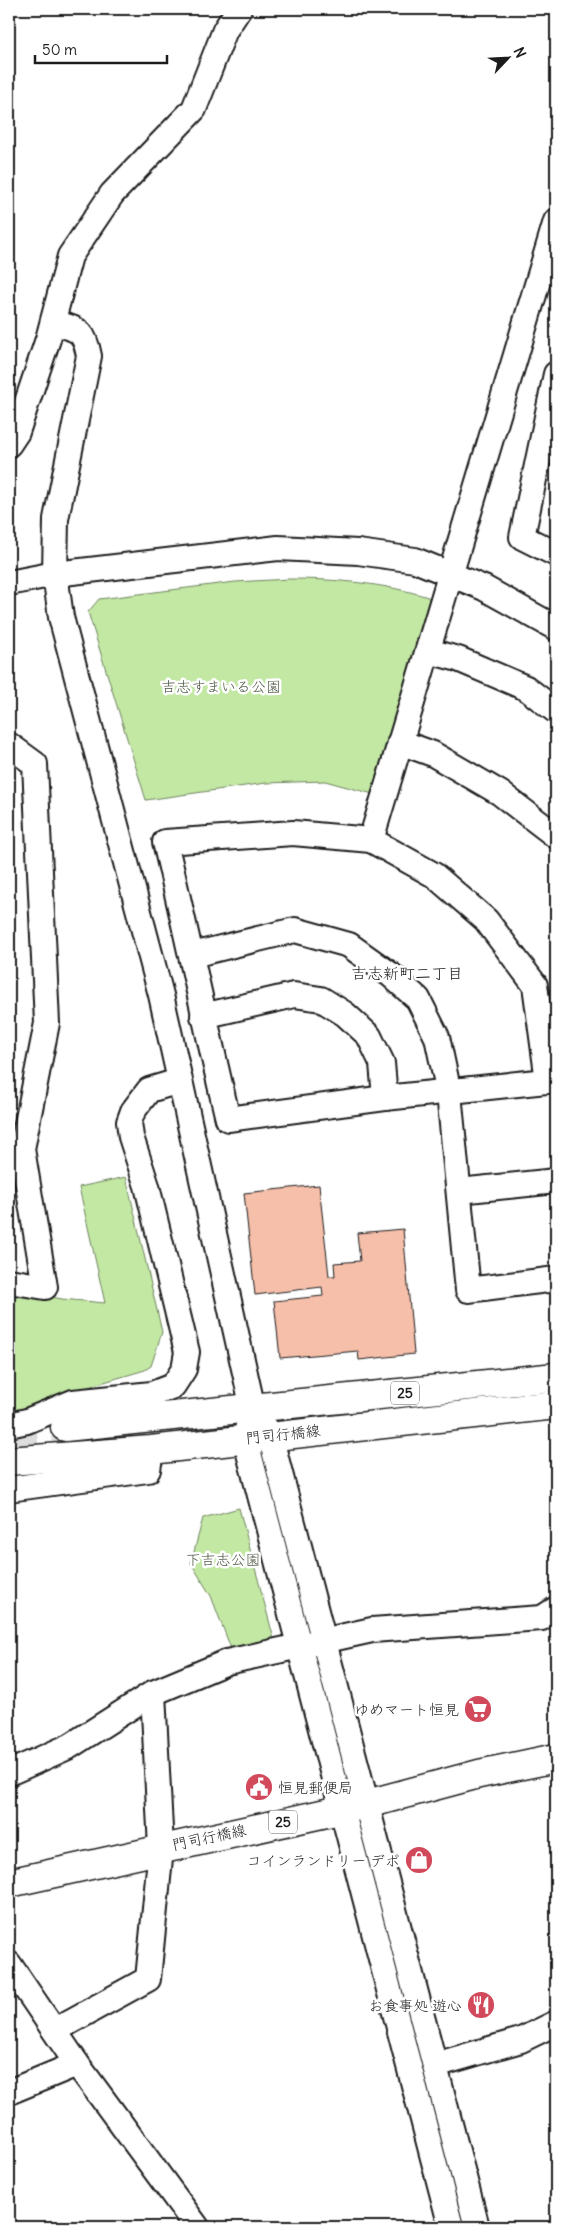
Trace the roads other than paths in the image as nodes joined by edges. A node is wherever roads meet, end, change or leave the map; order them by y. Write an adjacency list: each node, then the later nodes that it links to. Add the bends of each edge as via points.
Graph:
1 (239, 9): 3 (street, via 225,30 194,109 112,194 70,256)
2 (556, 221): 9 (street)
3 (53, 322): 6 (street, via 17,432); 8 (street, via 77,330 86,338 89,356 56,519)
4 (556, 374): 5 (street)
5 (550, 438): 7 (street, via 522,537)
6 (9, 444)
7 (556, 554)
8 (55, 574): 9 (street, via 278,548 358,552 415,560); 10 (street); 21 (street, via 61,617 162,995)
9 (451, 574): 11 (street, via 484,588); 12 (street)
10 (9, 583)
11 (556, 628)
12 (428, 651): 13 (street, via 458,659 526,688); 14 (street)
13 (556, 711)
14 (400, 742): 16 (street, via 433,754 500,793); 17 (street)
15 (9, 745): 27 (street, via 35,764 47,1023 22,1149 45,1287)
16 (556, 836)
17 (371, 840): 18 (street, via 293,833 165,842); 20 (street, via 434,875 486,920 535,985)
18 (192, 955): 19 (street); 22 (street, via 295,930 349,945 391,975 418,1000 437,1037)
19 (203, 1016): 23 (street, via 294,995 320,999 345,1014 369,1036 382,1063); 23 (street, via 228,1119)
20 (552, 1080): 22 (street)
21 (179, 1081): 30 (street); 31 (street, via 149,1090 132,1111 129,1122 187,1352 184,1369 173,1386 152,1394 73,1402)
22 (449, 1093): 23 (street); 25 (street)
23 (385, 1098)
24 (556, 1181): 25 (street)
25 (459, 1191): 26 (street, via 468,1290)
26 (556, 1279)
27 (9, 1281)
28 (556, 1377): 30 (main road, 門司行橋線 / 25)
29 (556, 1404): 33 (main road, 門司行橋線 / 25)
30 (253, 1409): 32 (main road, 門司行橋線 / 25); 33 (street)
31 (9, 1425)
32 (65, 1428)
33 (257, 1437): 34 (main road, 門司行橋線 / 25); 38 (street); 39 (street)
34 (151, 1450): 35 (main road, 門司行橋線 / 25); 36 (street, via 148,1470)
35 (9, 1461)
36 (9, 1489)
37 (556, 1609): 38 (street, via 542,1618 372,1630)
38 (323, 1643): 39 (street); 43 (street)
39 (298, 1646): 40 (street, via 227,1662); 43 (street)
40 (153, 1693): 42 (street, via 70,1746); 44 (street)
41 (556, 1758): 43 (main road, 門司行橋線 / 25)
42 (9, 1772)
43 (354, 1806): 44 (main road, 門司行橋線 / 25); 50 (street); 53 (street)
44 (161, 1848): 45 (main road, 門司行橋線 / 25); 48 (street, via 148,1980)
45 (9, 1883)
46 (9, 1964): 48 (street)
47 (556, 2023): 50 (street, via 522,2040)
48 (54, 2030): 49 (street)
49 (77, 2064): 51 (street); 52 (street)
50 (435, 2065): 54 (street)
51 (9, 2092)
52 (197, 2227)
53 (451, 2227)
54 (477, 2227)

